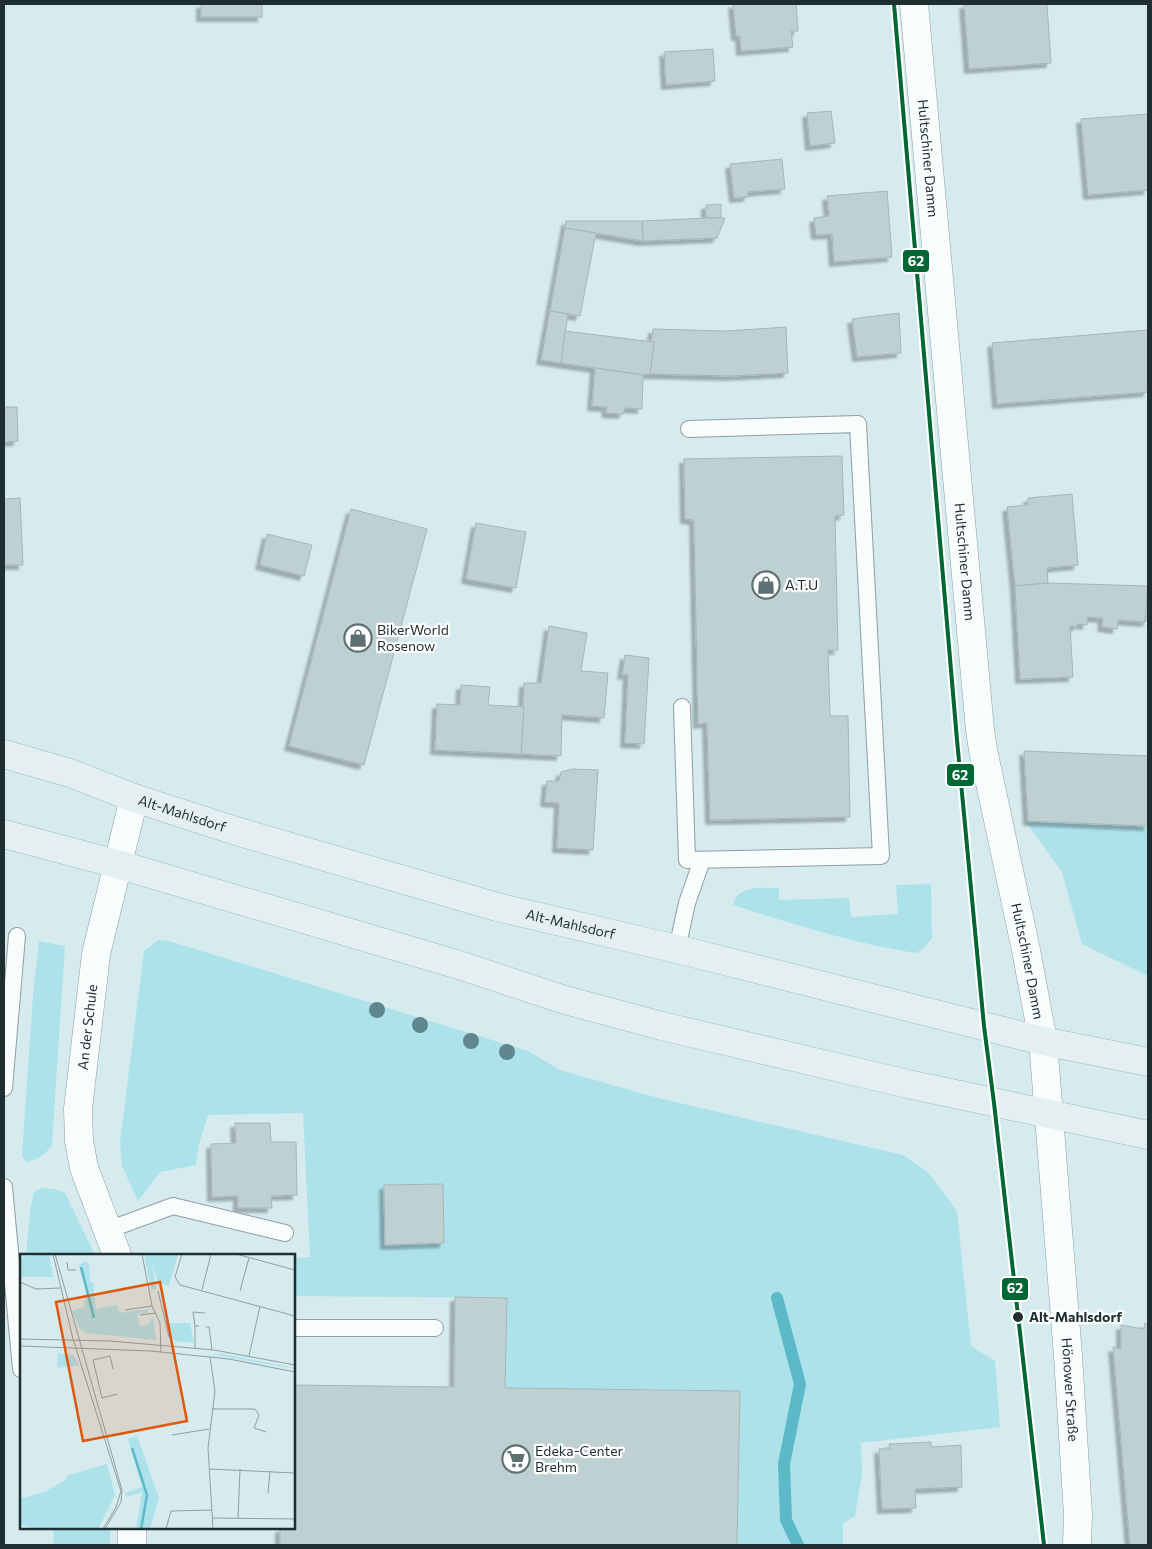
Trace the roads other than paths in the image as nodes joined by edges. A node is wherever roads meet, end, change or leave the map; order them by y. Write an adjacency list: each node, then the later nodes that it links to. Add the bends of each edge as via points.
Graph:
1 (914, 4): 11 (main road, Hultschiner Damm, via 980,730)
2 (689, 429): 7 (lane, via 858,424 881,856)
3 (682, 707): 7 (lane, via 687,860)
4 (4, 754): 5 (main road, Alt-Mahlsdorf, via 70,773)
5 (134, 798): 8 (main road, An der Schule); 10 (main road, Alt-Mahlsdorf, via 497,907)
6 (4, 834): 8 (main road)
7 (702, 860): 10 (lane, via 687,903)
8 (117, 864): 14 (main road, via 459,965 565,1000 888,1080); 18 (main road, An der Schule, via 96,954 78,1109 84,1168)
9 (17, 936): 13 (lane)
10 (677, 949): 11 (main road, Alt-Mahlsdorf)
11 (1043, 1041): 12 (main road, Alt-Mahlsdorf); 14 (main road, Hultschiner Damm)
12 (1148, 1062)
13 (4, 1088)
14 (1050, 1115): 15 (main road); 24 (main road, Hönower Straße)
15 (1148, 1136)
16 (4, 1186): 21 (lane)
17 (285, 1234): 18 (lane, via 173,1206)
18 (112, 1243)
19 (295, 1328): 20 (lane)
20 (435, 1328)
21 (20, 1358)
22 (132, 1529): 23 (main road)
23 (132, 1545)
24 (1078, 1545)

